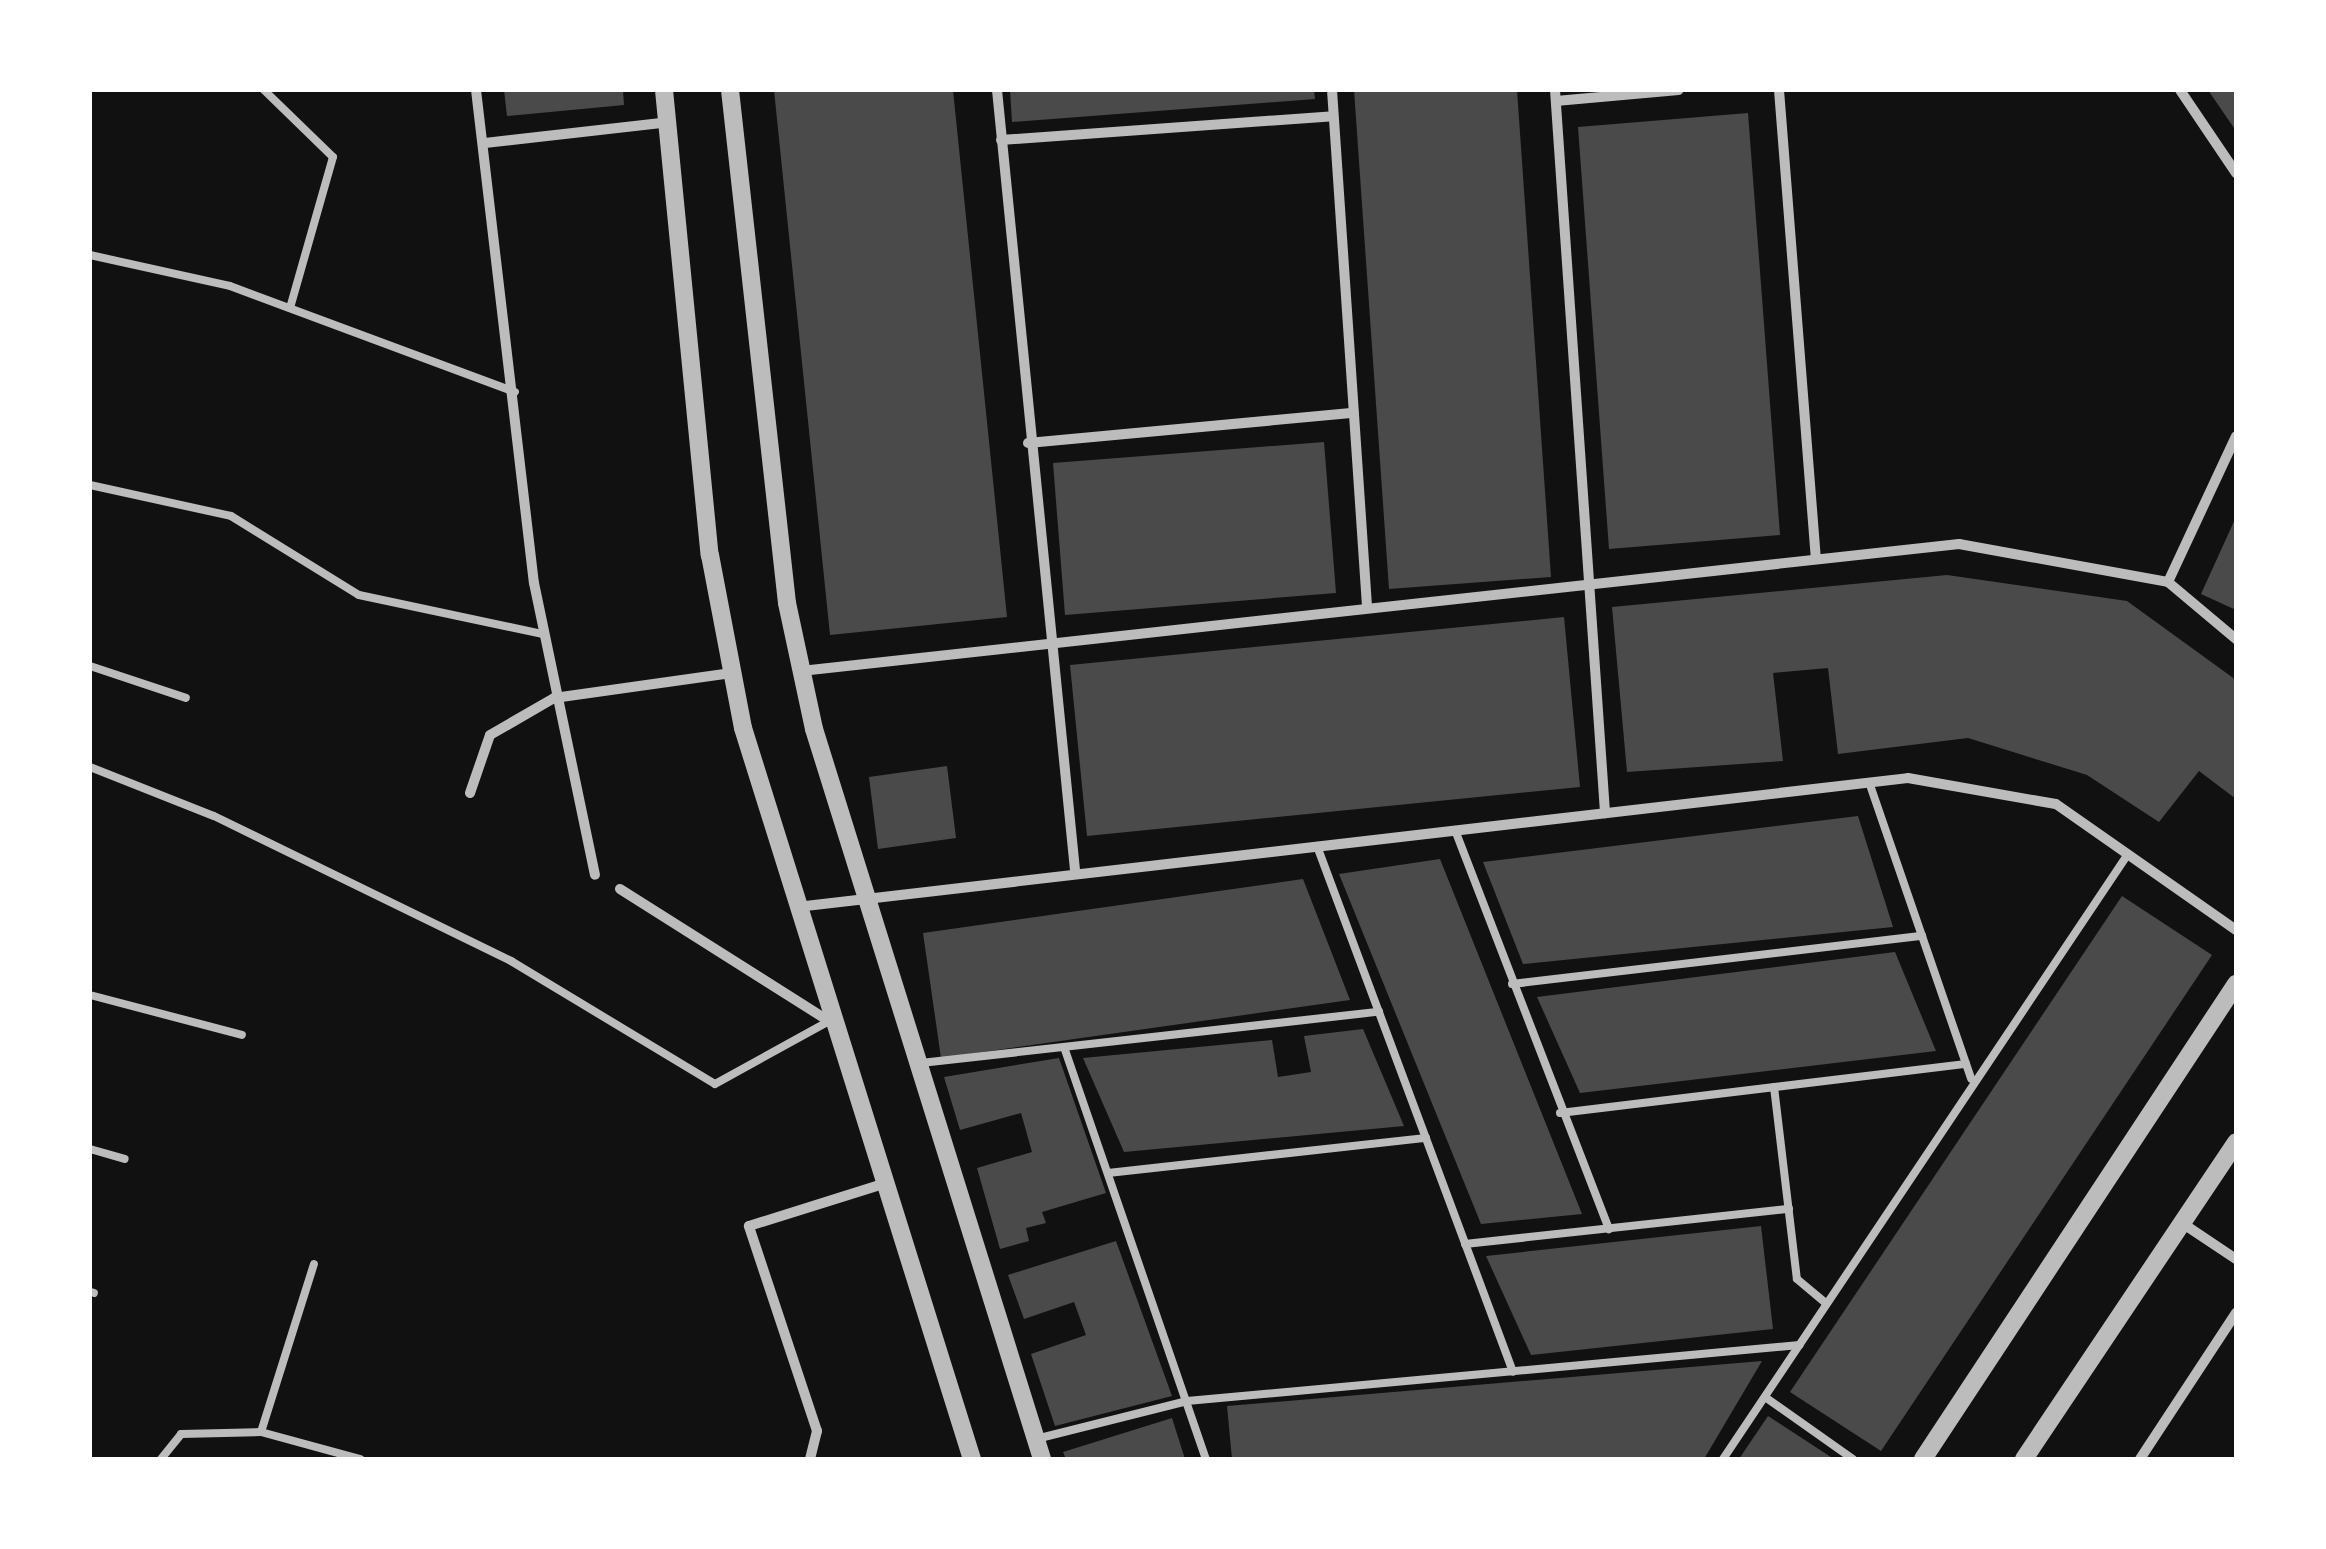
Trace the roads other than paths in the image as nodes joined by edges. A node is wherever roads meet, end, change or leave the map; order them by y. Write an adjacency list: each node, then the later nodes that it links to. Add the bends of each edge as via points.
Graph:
1 (264, 90): 17 (lane, via 333,157)
2 (476, 90): 14 (street)
3 (664, 90): 12 (street)
4 (730, 90): 31 (street)
5 (996, 90): 13 (street)
6 (1332, 90): 11 (street)
7 (1679, 90): 10 (street)
8 (1779, 90): 23 (street)
9 (2180, 90): 15 (street)
10 (1555, 96): 24 (street)
11 (1334, 116): 13 (street); 19 (street)
12 (668, 122): 14 (street); 32 (street, via 710,556)
13 (1001, 140): 21 (street)
14 (485, 143): 18 (street)
15 (2236, 173)
16 (90, 256): 17 (lane)
17 (290, 308): 18 (lane)
18 (515, 392): 27 (street)
19 (1354, 413): 21 (street); 26 (street)
20 (2236, 436): 25 (street)
21 (1028, 443): 28 (street)
22 (90, 486): 27 (lane, via 231,516 358,595)
23 (1816, 558): 24 (street); 25 (street, via 1959,544)
24 (1590, 582): 26 (street); 38 (street)
25 (2168, 582): 29 (street)
26 (1367, 606): 28 (street)
27 (542, 634): 34 (street)
28 (1046, 638): 31 (street); 42 (street)
29 (2236, 638)
30 (90, 666): 33 (lane)
31 (801, 671): 45 (street)
32 (733, 673): 34 (street); 46 (street)
33 (186, 698)
34 (554, 698): 37 (street, via 490,735); 43 (street)
35 (90, 768): 53 (lane, via 214,816 512,961 715,1084)
36 (1868, 782): 38 (street); 41 (street, via 1908,778 2056,804); 48 (lane)
37 (470, 793)
38 (1605, 813): 39 (street)
39 (1454, 830): 40 (street); 49 (lane)
40 (1317, 846): 42 (street); 52 (lane)
41 (2128, 854): 47 (street); 58 (lane)
42 (1075, 870): 45 (street)
43 (595, 875)
44 (620, 889): 53 (street)
45 (862, 899): 46 (street); 56 (street)
46 (793, 907): 53 (street)
47 (2236, 930)
48 (1922, 936): 49 (lane); 57 (lane)
49 (1512, 984): 60 (lane)
50 (2236, 984): 89 (street)
51 (90, 995): 54 (lane)
52 (1379, 1012): 55 (lane); 61 (lane)
53 (830, 1020): 66 (street)
54 (242, 1035)
55 (1064, 1048): 56 (lane); 65 (lane)
56 (915, 1064): 80 (street)
57 (1966, 1064): 58 (lane); 59 (lane)
58 (1971, 1078): 73 (lane)
59 (1774, 1087): 60 (lane); 67 (lane)
60 (1560, 1114): 69 (lane)
61 (1426, 1138): 65 (lane); 70 (lane)
62 (2236, 1142): 68 (street)
63 (90, 1149): 64 (lane)
64 (124, 1159)
65 (1108, 1173): 78 (lane)
66 (883, 1184): 83 (street, via 750,1226 817,1432); 84 (street)
67 (1789, 1209): 69 (lane); 73 (lane, via 1797,1279)
68 (2182, 1223): 71 (street); 90 (street)
69 (1609, 1229): 70 (lane)
70 (1465, 1244): 76 (lane)
71 (2236, 1259)
72 (314, 1264): 79 (lane)
73 (1826, 1303): 75 (lane)
74 (2236, 1313): 91 (street)
75 (1798, 1345): 76 (lane); 77 (lane)
76 (1513, 1372): 78 (lane)
77 (1765, 1396): 87 (lane); 88 (lane)
78 (1187, 1401): 80 (lane); 86 (lane)
79 (261, 1432): 81 (lane, via 181,1434); 82 (lane)
80 (1036, 1439): 85 (street)
81 (160, 1459)
82 (360, 1459)
83 (810, 1459)
84 (972, 1459)
85 (1042, 1459)
86 (1206, 1459)
87 (1724, 1459)
88 (1854, 1459)
89 (1923, 1459)
90 (2024, 1459)
91 (2140, 1459)

